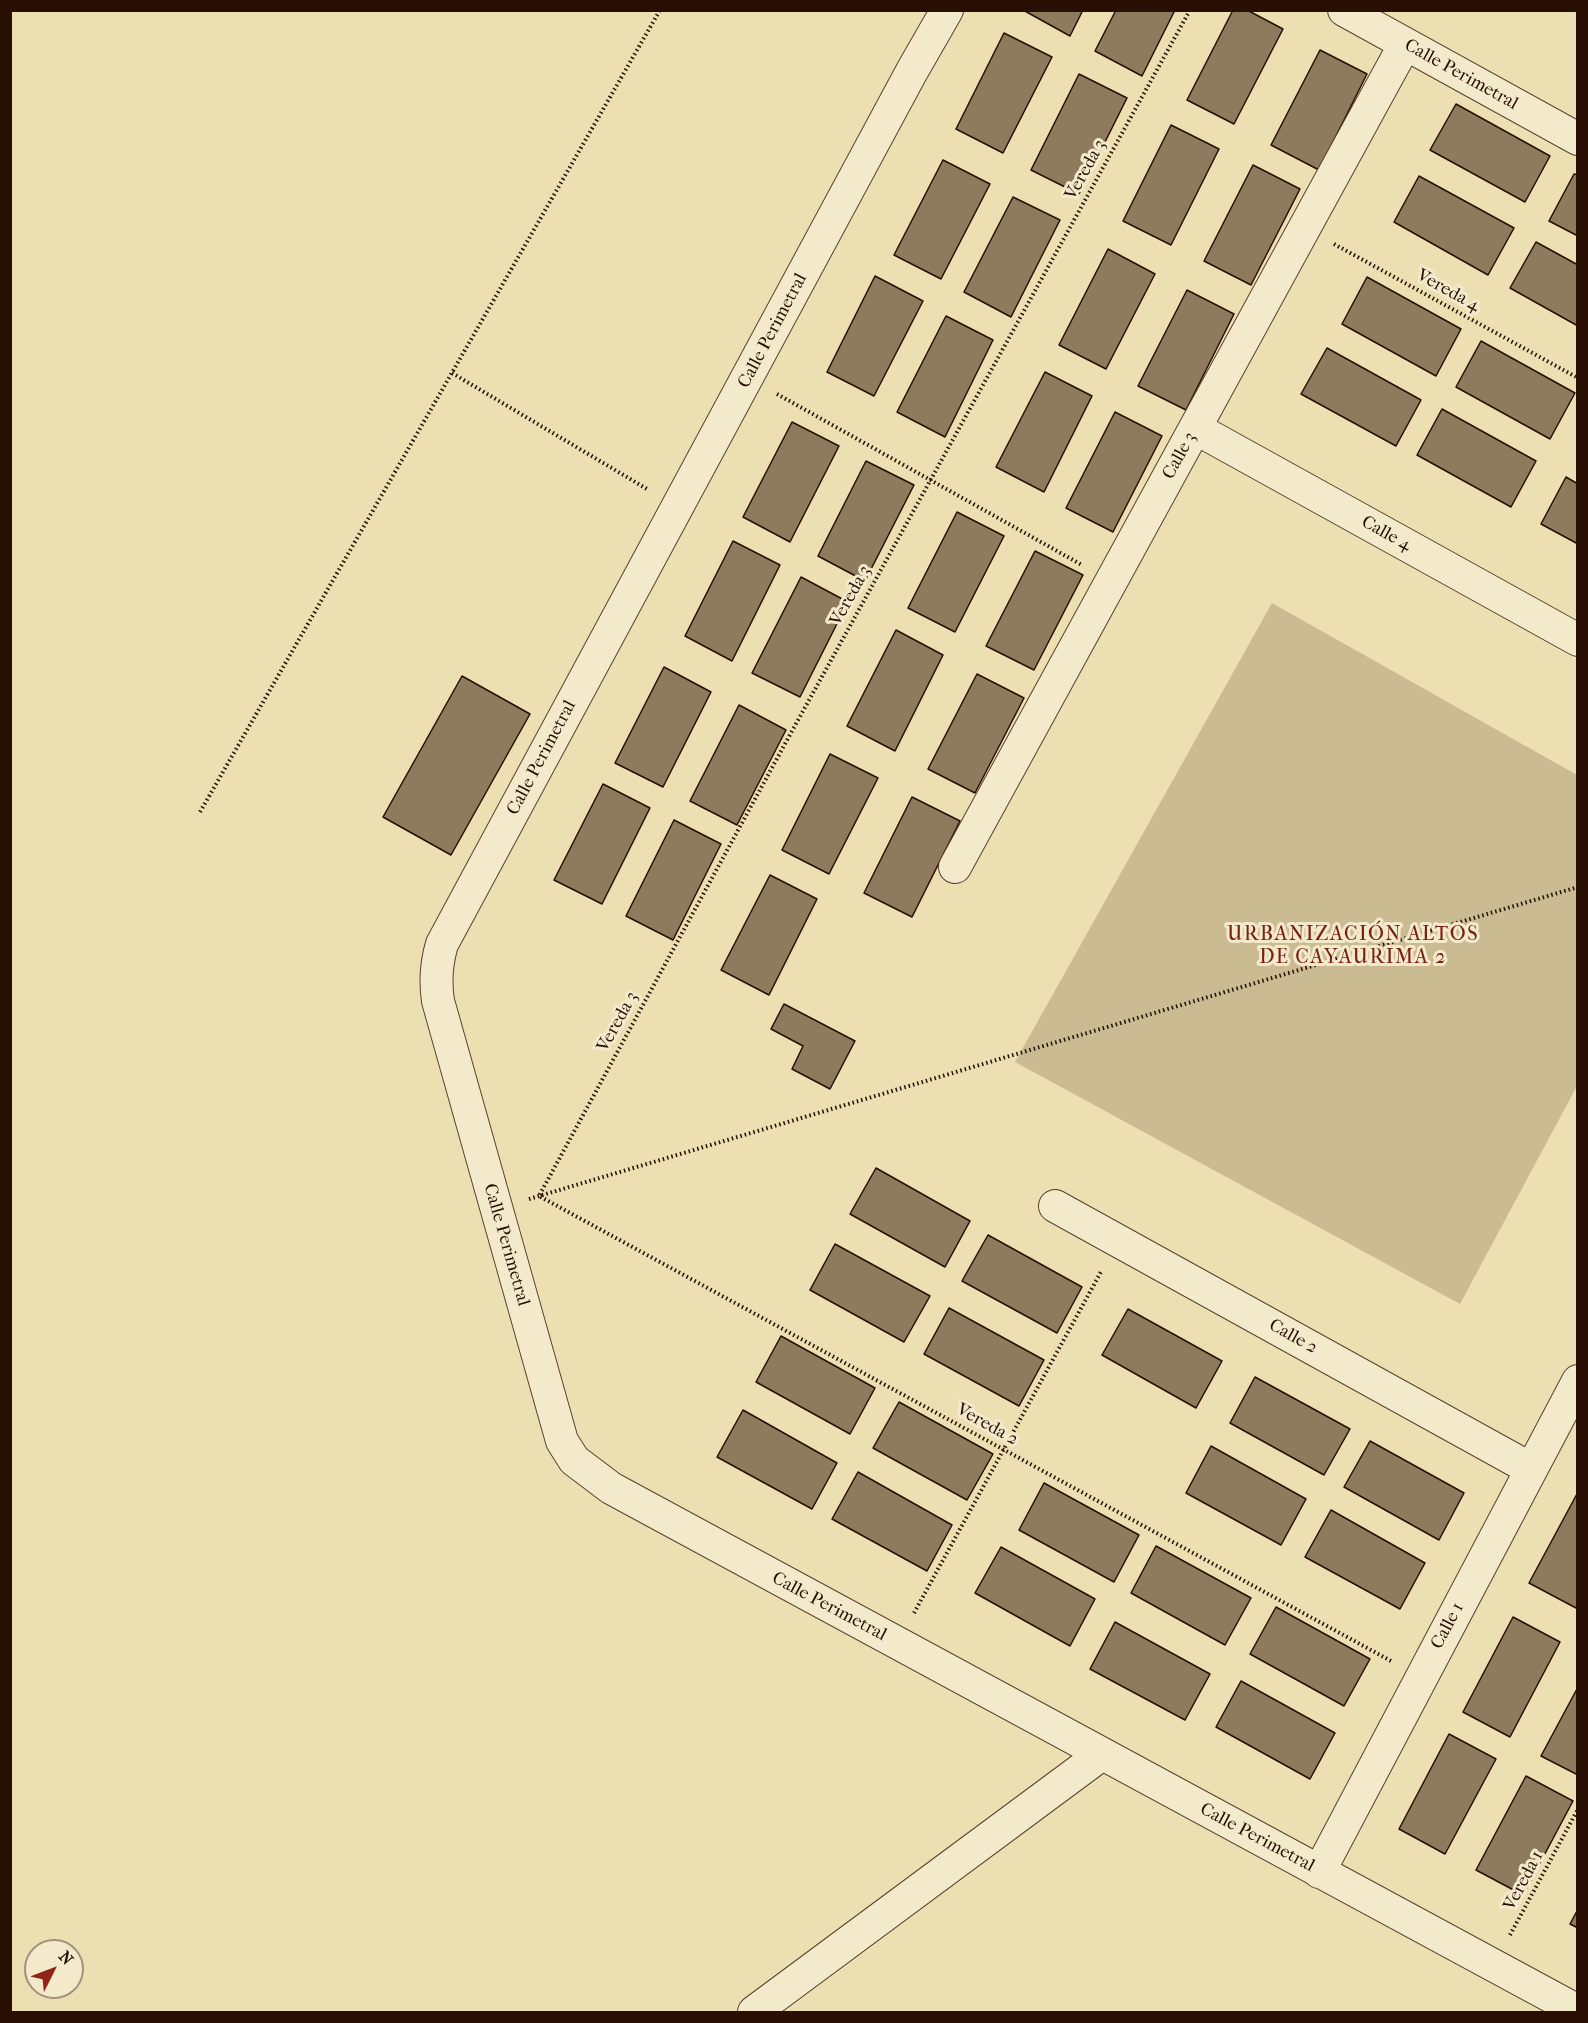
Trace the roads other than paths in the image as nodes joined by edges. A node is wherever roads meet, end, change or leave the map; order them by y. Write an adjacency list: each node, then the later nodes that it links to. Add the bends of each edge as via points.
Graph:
1 (947, 10): 11 (street, Calle Perimetral, via 442,944 435,979 562,1441 574,1460 611,1488)
2 (1344, 10): 3 (street, Calle Perimetral)
3 (1405, 44): 4 (street, Calle Perimetral); 5 (street, Calle 3)
4 (1578, 139)
5 (1195, 428): 6 (street, Calle 4); 7 (street, Calle 3)
6 (1578, 640)
7 (955, 867)
8 (1055, 1206): 10 (street, Calle 2)
9 (1578, 1381): 10 (street, Calle 1)
10 (1531, 1469): 12 (street, Calle 1)
11 (1102, 1754): 12 (street, Calle Perimetral); 14 (street)
12 (1319, 1872): 13 (street, Calle Perimetral)
13 (1578, 2011)
14 (754, 2013)

